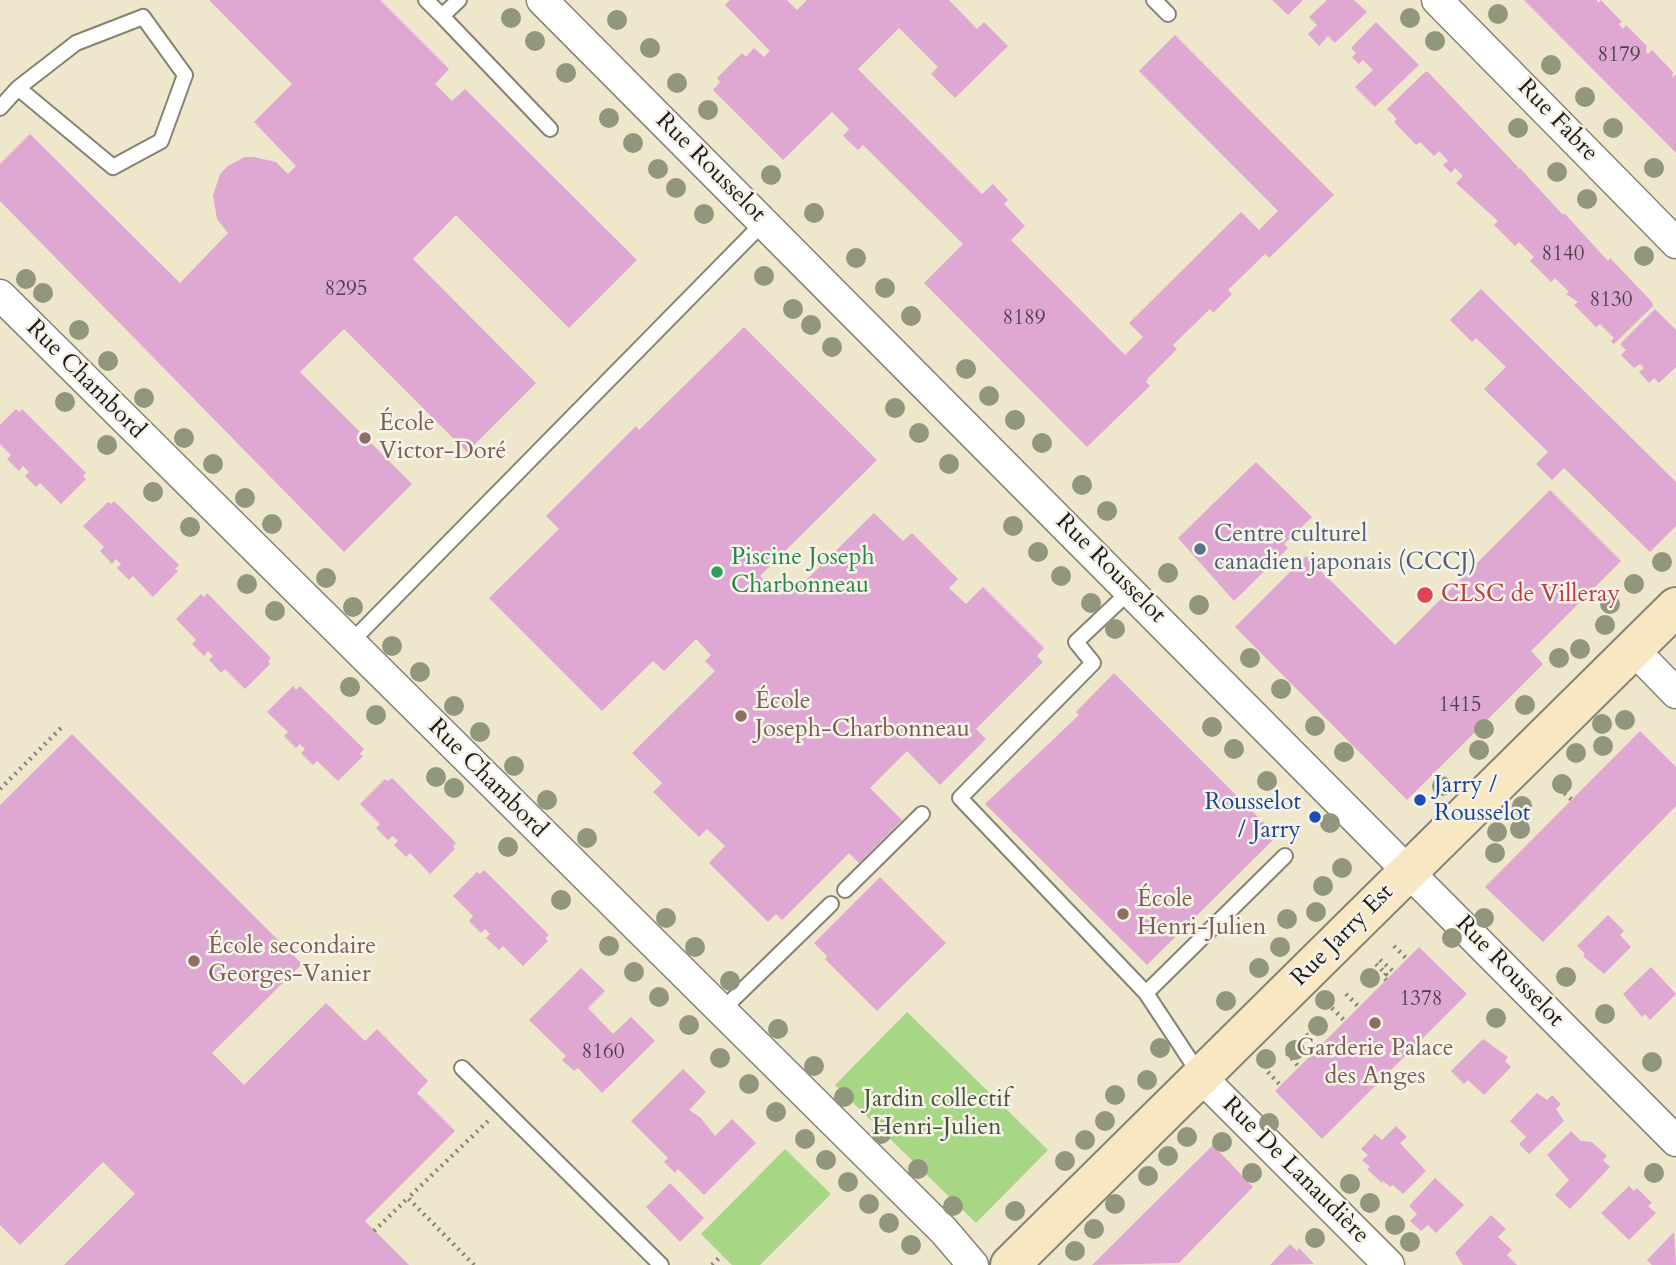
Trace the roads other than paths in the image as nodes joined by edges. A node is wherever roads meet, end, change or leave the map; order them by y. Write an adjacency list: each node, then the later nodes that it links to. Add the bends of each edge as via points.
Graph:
1 (426, 0): 7 (lane)
2 (459, 0): 7 (lane)
3 (542, 0): 11 (street, Rue Rousselot)
4 (1154, 0): 6 (lane)
5 (1437, 0): 12 (street, Rue Fabre)
6 (1168, 14)
7 (442, 16): 10 (lane)
8 (18, 88): 8 (lane, via 76,43 143,17 185,75 161,141 113,167); 9 (lane)
9 (0, 108)
10 (550, 129)
11 (764, 222): 14 (street, Rue Rousselot); 16 (lane)
12 (1676, 243)
13 (0, 295): 16 (street, Rue Chambord)
14 (1131, 590): 21 (street, Rue Rousselot); 24 (lane, via 1076,642 1093,663 960,799)
15 (1676, 607): 17 (main road, Rue Jarry Est)
16 (350, 643): 25 (street, Rue Chambord)
17 (1633, 649): 18 (street); 21 (main road, Rue Jarry Est)
18 (1676, 693)
19 (922, 814): 22 (lane)
20 (1284, 856): 24 (lane)
21 (1408, 870): 27 (main road, Rue Jarry Est); 28 (street, Rue Rousselot)
22 (845, 890)
23 (831, 904): 25 (lane)
24 (1146, 993): 27 (lane)
25 (722, 1011): 30 (street, Rue Chambord)
26 (461, 1068): 29 (lane)
27 (1202, 1077): 31 (main road, Rue Jarry Est); 32 (street, Rue De Lanaudière)
28 (1676, 1141)
29 (662, 1265)
30 (973, 1265)
31 (1010, 1265)
32 (1389, 1265)

